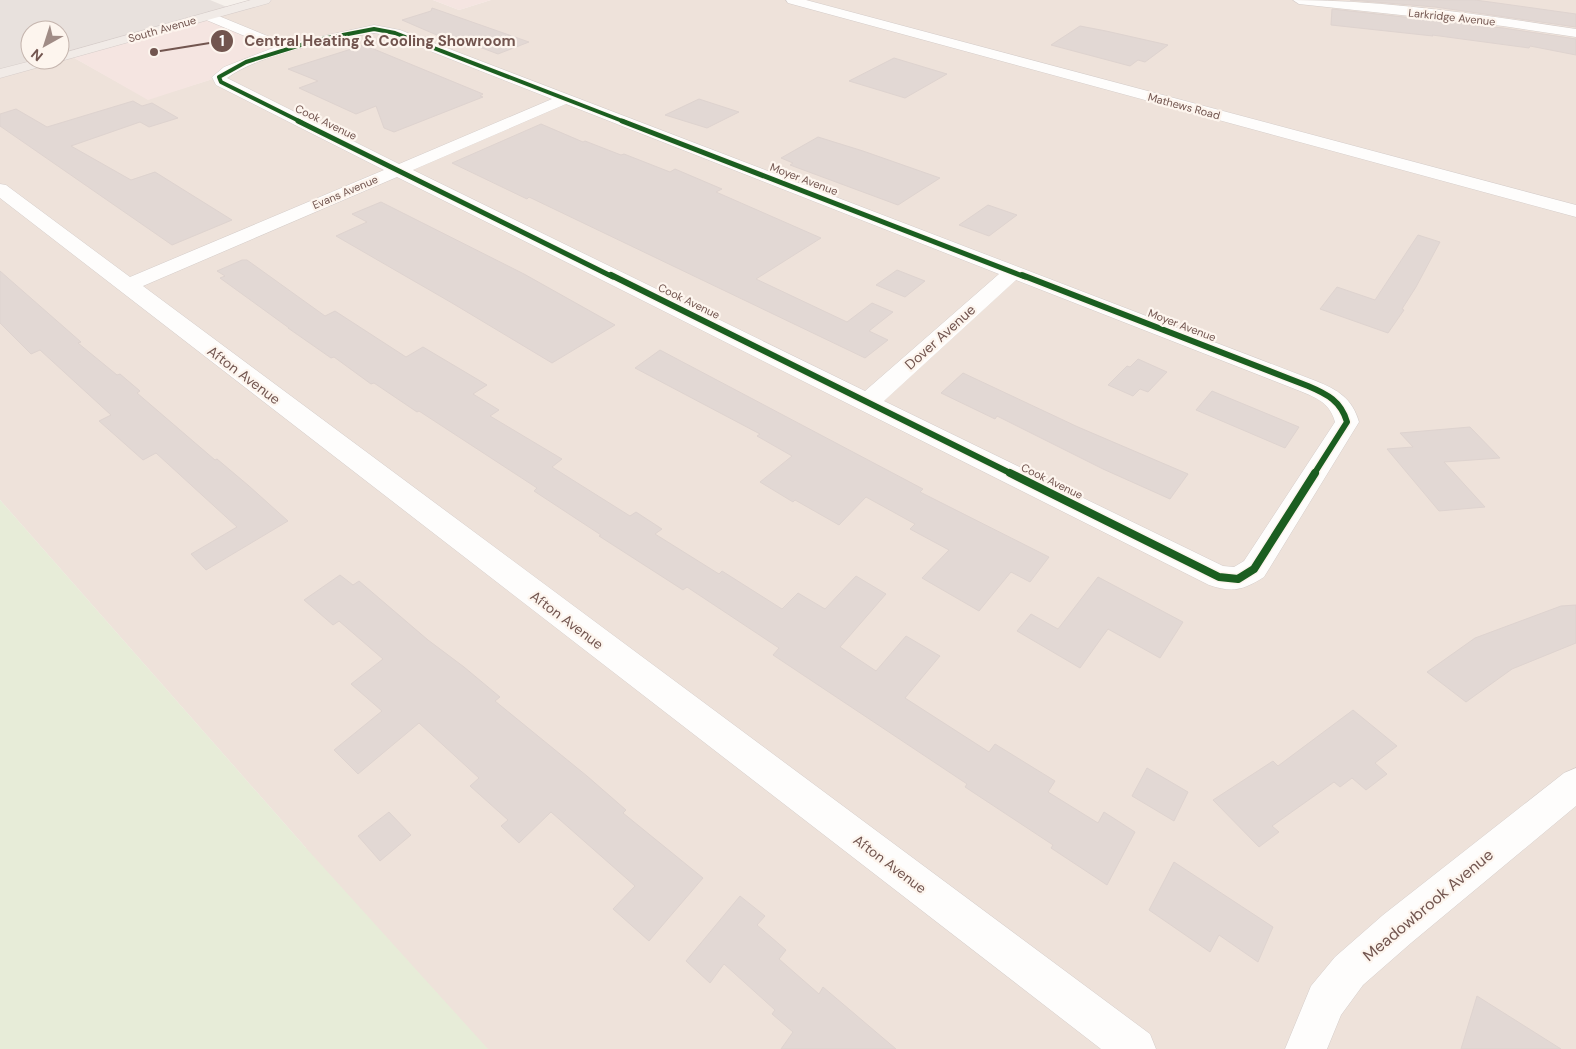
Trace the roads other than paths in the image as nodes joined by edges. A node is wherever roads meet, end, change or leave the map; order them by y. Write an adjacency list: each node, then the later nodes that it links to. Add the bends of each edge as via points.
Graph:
1 (265, 0): 4 (main road, South Avenue)
2 (792, 0): 13 (street, Mathews Road)
3 (1298, 0): 5 (street, Larkridge Avenue)
4 (209, 16): 6 (street); 7 (main road, South Avenue)
5 (1576, 33)
6 (288, 49): 10 (street, Moyer Avenue, via 349,33 385,30); 11 (street, Cook Avenue, via 232,68 219,77 221,82)
7 (70, 55)
8 (20, 69): 9 (main road)
9 (0, 74)
10 (565, 99): 11 (street, Evans Avenue); 14 (street, Moyer Avenue)
11 (399, 170): 15 (street, Evans Avenue); 16 (street, Cook Avenue)
12 (0, 190): 15 (street, Afton Avenue)
13 (1576, 211)
14 (1013, 272): 16 (street, Dover Avenue); 17 (street, Moyer Avenue, via 1308,386 1332,396 1344,409 1347,422 1254,569 1238,578)
15 (126, 286): 19 (street, Afton Avenue)
16 (868, 402): 17 (street, Cook Avenue)
17 (1219, 577)
18 (1576, 784): 20 (street, Meadowbrook Avenue, via 1349,971 1326,1001)
19 (1135, 1049)
20 (1306, 1049)

